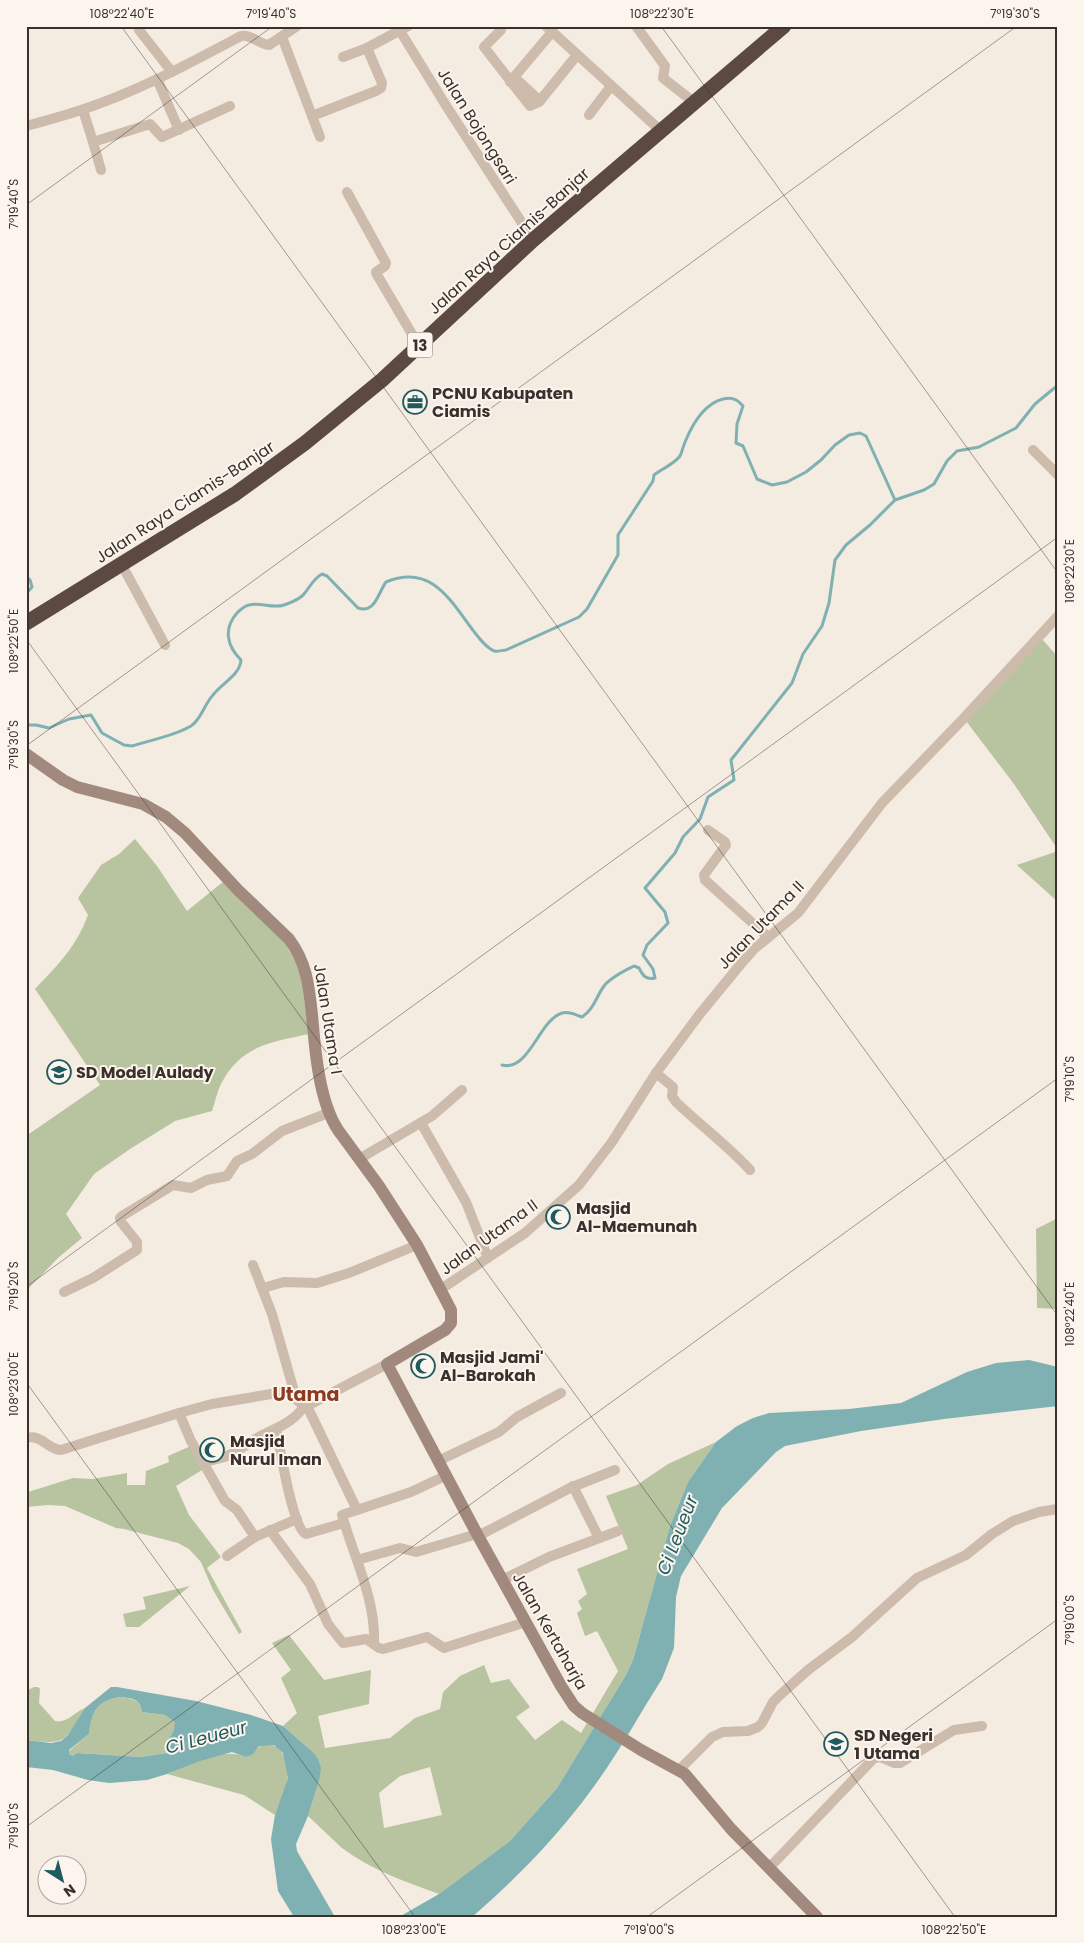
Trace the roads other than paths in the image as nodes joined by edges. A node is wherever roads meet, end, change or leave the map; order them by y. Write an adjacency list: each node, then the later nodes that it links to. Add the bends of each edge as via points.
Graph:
1 (298, 26): 8 (street)
2 (636, 26): 16 (street, via 665,66 663,78)
3 (784, 26): 16 (highway, Jalan Raya Ciamis-Banjar / 13)
4 (402, 28): 9 (street); 28 (street, Jalan Bojongsari, via 445,104)
5 (549, 29): 10 (street); 14 (street)
6 (139, 30): 12 (street)
7 (501, 30): 14 (street, via 484,46)
8 (282, 37): 12 (street, via 266,45 246,35 241,36); 20 (street)
9 (367, 48): 11 (street); 20 (street, via 382,83 381,88)
10 (577, 54): 14 (street, via 540,101); 15 (street)
11 (343, 57)
12 (172, 72): 13 (street)
13 (157, 79): 18 (street); 22 (street)
14 (512, 80)
15 (612, 86): 19 (street); 23 (street)
16 (695, 103): 23 (highway, Jalan Raya Ciamis-Banjar / 13)
17 (230, 106): 22 (street)
18 (83, 110): 21 (street); 25 (street)
19 (589, 115)
20 (312, 116): 24 (street)
21 (29, 125)
22 (178, 130): 25 (street, via 162,137 152,124 142,125)
23 (661, 131): 28 (highway, Jalan Raya Ciamis-Banjar / 13)
24 (320, 137)
25 (93, 142): 26 (street)
26 (101, 170)
27 (346, 192): 29 (street, via 386,263 376,274)
28 (533, 240): 29 (highway, Jalan Raya Ciamis-Banjar / 13)
29 (419, 346): 32 (highway, Jalan Raya Ciamis-Banjar / 13, via 360,400 298,449 235,494)
30 (1033, 450): 31 (street)
31 (1058, 475)
32 (122, 565): 34 (highway, Jalan Raya Ciamis-Banjar / 13); 35 (street)
33 (1058, 616): 38 (street, Jalan Utama II, via 882,803 798,912)
34 (26, 623)
35 (165, 645)
36 (26, 754): 41 (street, Jalan Utama I, via 77,787 143,804 166,817 289,939 301,957 308,979 314,1043)
37 (708, 830): 38 (street, via 726,845 704,875 704,880)
38 (768, 937): 39 (street, Jalan Utama II, via 722,986)
39 (657, 1075): 44 (street, via 672,1086 676,1102); 46 (street, Jalan Utama II, via 612,1142 578,1185 534,1226)
40 (462, 1090): 42 (street)
41 (328, 1113): 43 (street, Jalan Utama I); 50 (street, via 282,1131 238,1161 227,1176 207,1180 191,1188 174,1185 122,1216 121,1222 137,1242 137,1250)
42 (421, 1123): 43 (street); 46 (street, via 466,1202)
43 (359, 1159): 45 (street, Jalan Utama I)
44 (750, 1170)
45 (417, 1245): 48 (street, via 349,1274 317,1283 284,1282); 49 (street, Jalan Utama I)
46 (488, 1258): 49 (street, Jalan Utama II)
47 (253, 1265): 48 (street)
48 (263, 1288): 53 (street)
49 (441, 1289): 51 (street, Jalan Utama I, via 452,1315 448,1327)
50 (64, 1292)
51 (387, 1364): 54 (street); 58 (street, Jalan Kertaharja)
52 (562, 1393): 58 (street, via 517,1417 499,1432)
53 (296, 1399): 54 (street); 55 (street, via 283,1392)
54 (306, 1406): 56 (street); 64 (street)
55 (179, 1413): 57 (street, via 62,1450 37,1437); 59 (street, via 190,1441)
56 (276, 1429): 59 (street, via 229,1455); 65 (street)
57 (26, 1438)
58 (438, 1461): 61 (street, Jalan Kertaharja)
59 (204, 1462): 70 (street, via 226,1502 236,1509)
60 (615, 1470): 62 (street)
61 (445, 1476): 64 (street, via 408,1493); 69 (street, Jalan Kertaharja)
62 (573, 1486): 69 (street); 71 (street)
63 (1058, 1509): 78 (street, via 1013,1521 966,1555 917,1578 852,1637 780,1695 762,1723 748,1731 723,1732 712,1737)
64 (357, 1510): 66 (street, via 342,1515)
65 (297, 1519): 66 (street, via 305,1534); 67 (street)
66 (344, 1523): 73 (street)
67 (270, 1530): 70 (street); 76 (street, via 310,1584 326,1622 340,1640 344,1643 366,1639)
68 (618, 1531): 71 (street)
69 (477, 1535): 73 (street, via 416,1552 400,1548); 74 (street, Jalan Kertaharja)
70 (255, 1536): 72 (street)
71 (599, 1538): 74 (street)
72 (226, 1556)
73 (357, 1560): 76 (street, via 374,1624)
74 (502, 1580): 75 (street, Jalan Kertaharja)
75 (526, 1622): 76 (street, via 444,1648 427,1637 386,1649); 78 (street, Jalan Kertaharja, via 566,1696 582,1713)
76 (374, 1644)
77 (982, 1726): 79 (street, via 952,1731 900,1763 874,1758)
78 (679, 1770): 79 (street, Jalan Kertaharja)
79 (769, 1868): 80 (street, Jalan Kertaharja)
80 (817, 1917)

